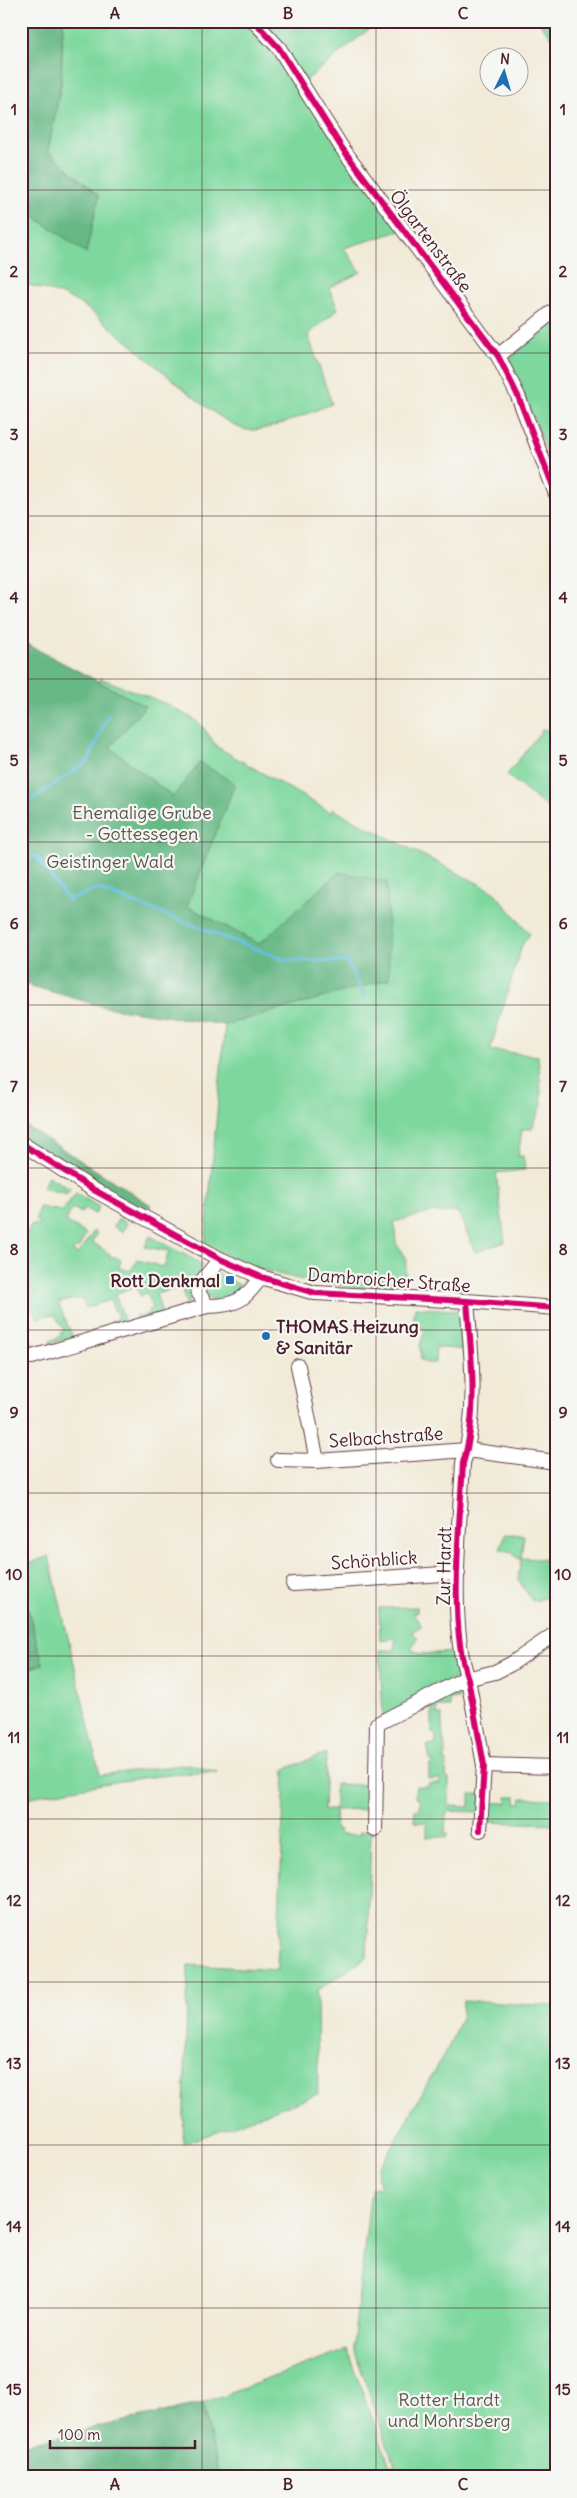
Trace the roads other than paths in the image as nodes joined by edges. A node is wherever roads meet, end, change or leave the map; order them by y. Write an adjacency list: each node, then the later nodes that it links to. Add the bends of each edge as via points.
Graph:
1 (254, 21): 3 (street, Ölgartenstraße, via 279,48 342,148)
2 (556, 309): 3 (street)
3 (498, 356): 4 (street, Ölgartenstraße, via 518,396)
4 (556, 494)
5 (21, 1143): 6 (street, Dambroicher Straße, via 94,1190)
6 (220, 1259): 7 (street, Dambroicher Straße); 9 (street, via 202,1281 198,1292)
7 (261, 1277): 8 (street, Dambroicher Straße, via 315,1294); 9 (street, via 249,1295 233,1302)
8 (467, 1301): 10 (street, Dambroicher Straße); 13 (street, Zur Hardt, via 471,1402)
9 (207, 1306): 11 (street)
10 (556, 1308)
11 (32, 1357)
12 (298, 1366): 15 (street)
13 (467, 1450): 15 (street, Selbachstraße); 16 (street, Selbachstraße); 17 (street, Zur Hardt, via 463,1462)
14 (278, 1460): 15 (street, Selbachstraße)
15 (317, 1461)
16 (556, 1462)
17 (458, 1573): 18 (street, Schönblick); 20 (street, Zur Hardt, via 459,1627 463,1666)
18 (293, 1584)
19 (556, 1633): 20 (street, via 511,1664)
20 (468, 1679): 21 (street, Zur Hardt); 23 (street, via 377,1724)
21 (484, 1766): 22 (street); 24 (street, Zur Hardt)
22 (556, 1767)
23 (375, 1830)
24 (480, 1830)

